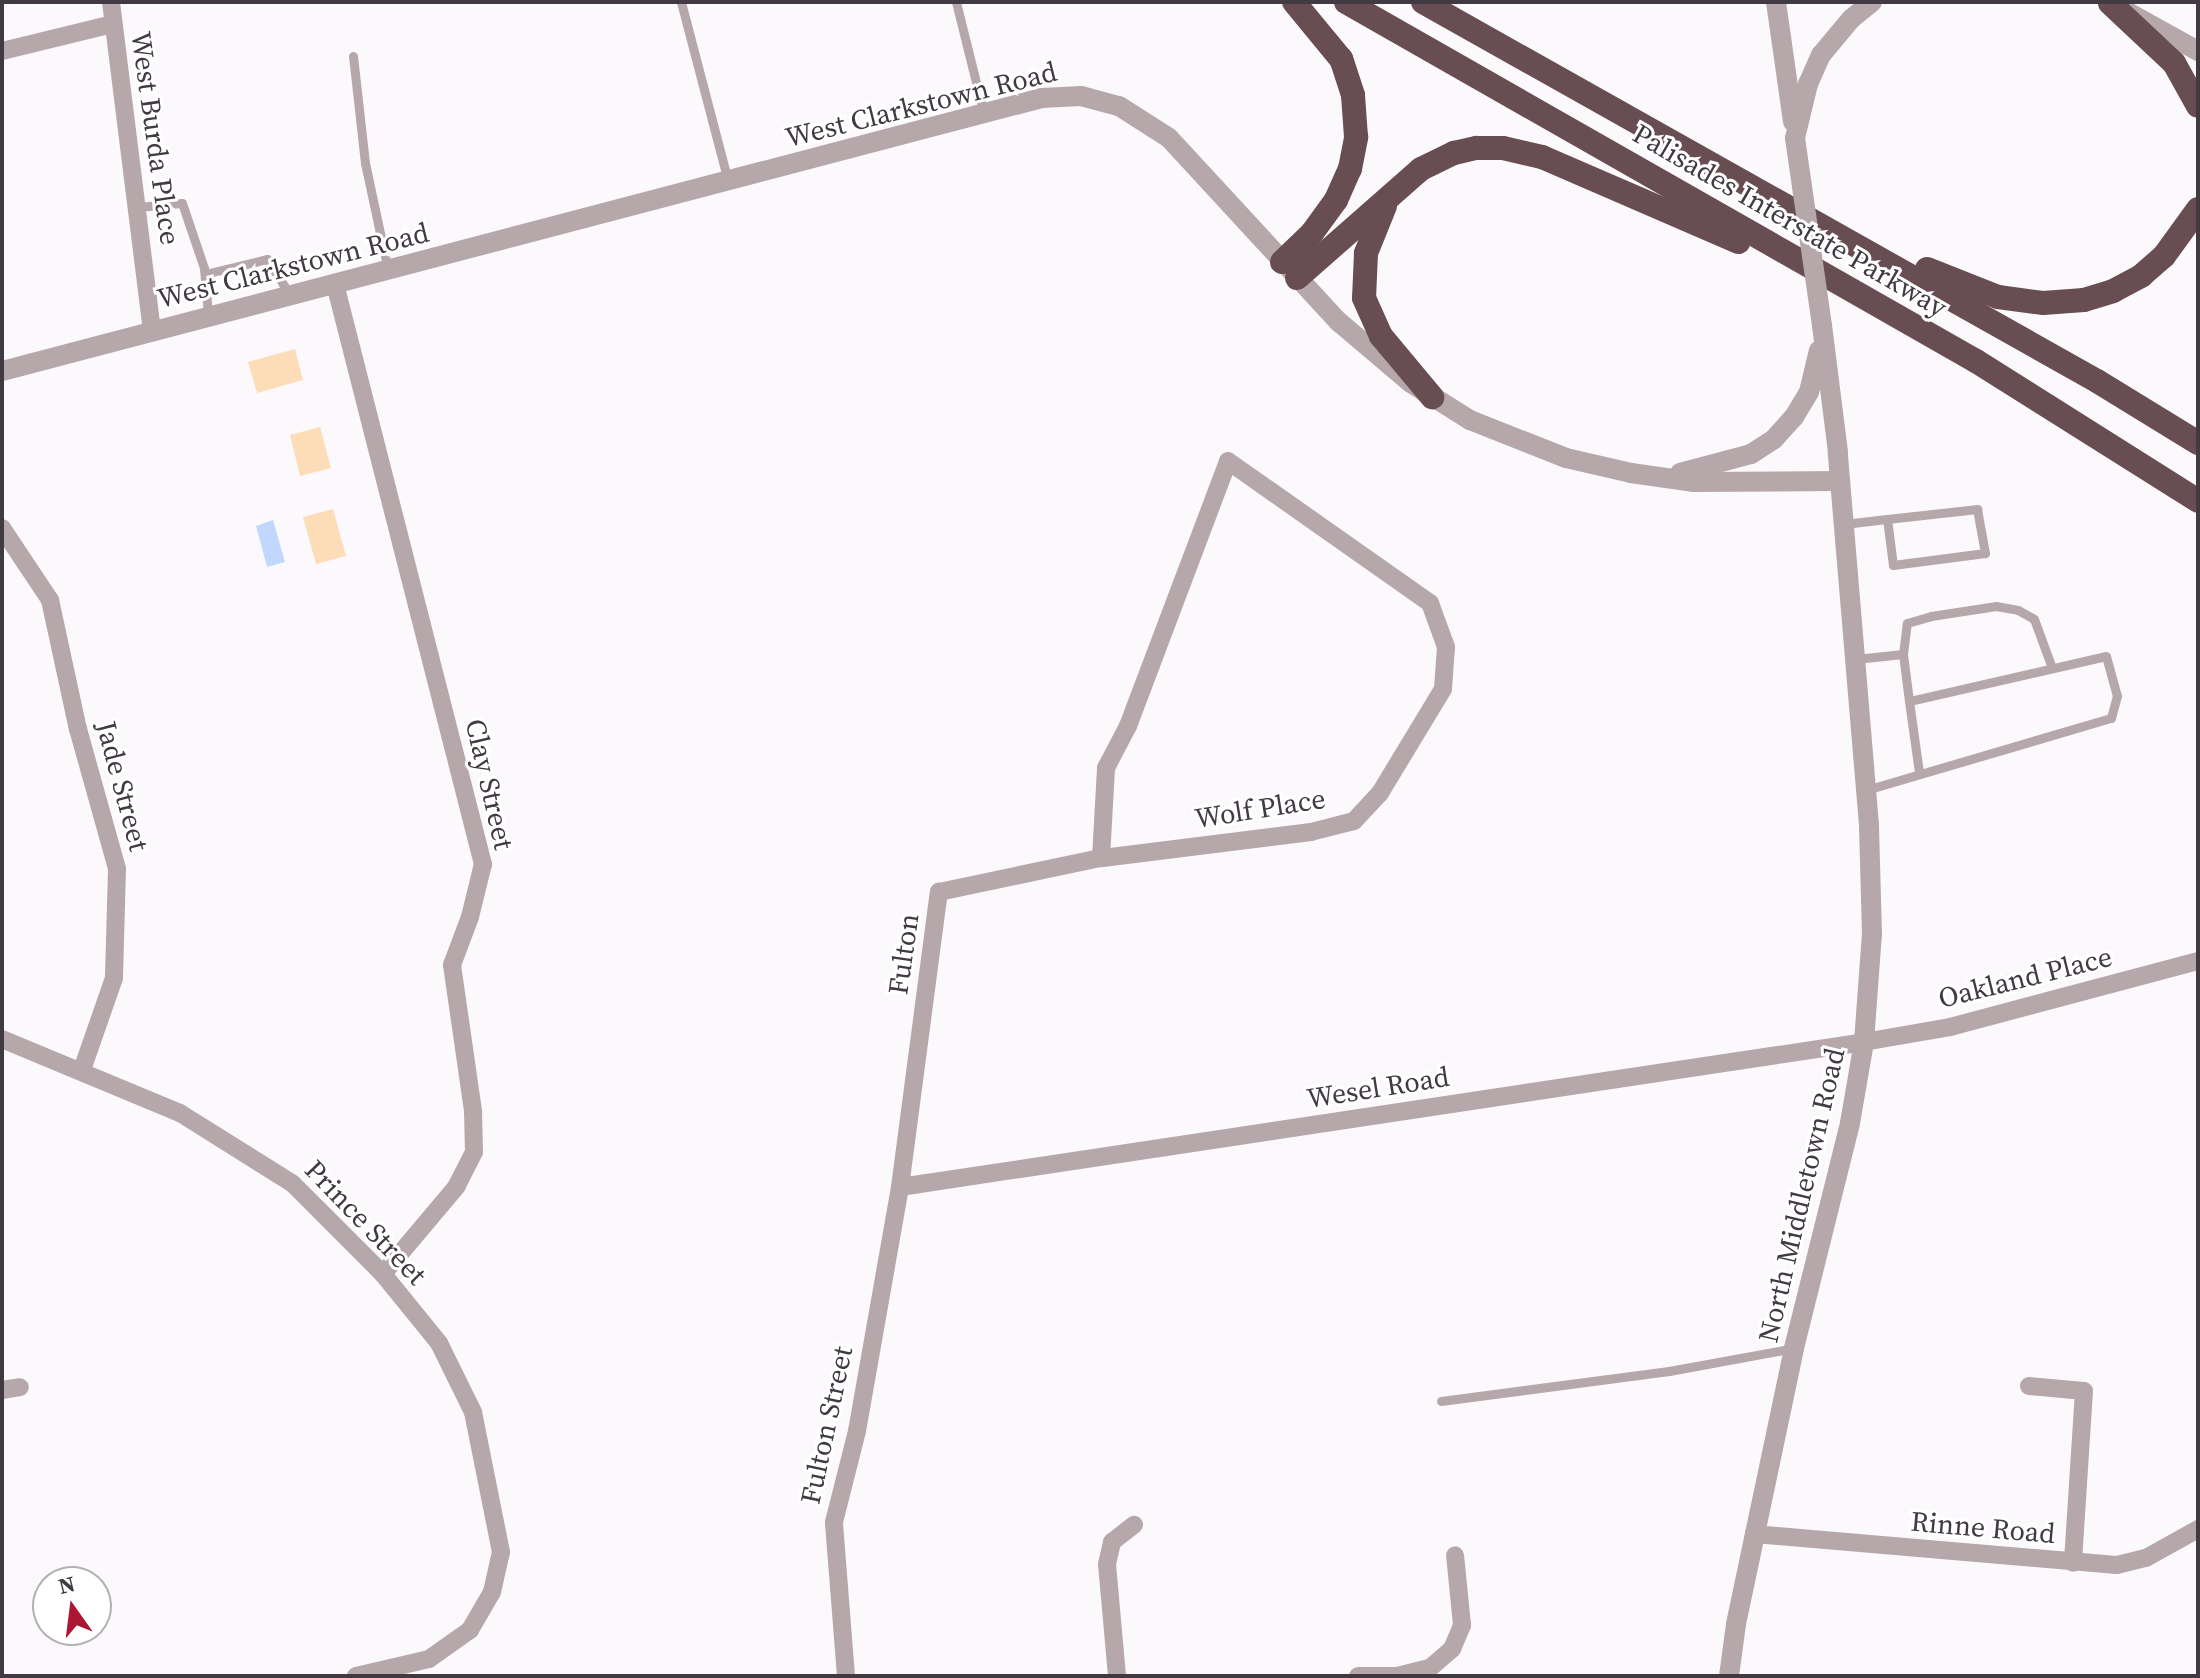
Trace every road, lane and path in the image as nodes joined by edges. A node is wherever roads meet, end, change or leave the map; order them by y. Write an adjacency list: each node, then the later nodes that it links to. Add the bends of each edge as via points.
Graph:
1 (111, 2): 10 (street, West Burda Place)
2 (681, 2): 17 (lane)
3 (956, 2): 15 (lane)
4 (1294, 2): 24 (highway, via 1341,59 1353,95 1356,137 1336,200)
5 (1346, 2): 29 (highway, Palisades Interstate Parkway)
6 (1423, 2): 19 (highway, Palisades Interstate Parkway)
7 (1776, 2): 16 (street, North Middletown Road)
8 (1872, 2): 16 (street, via 1821,55)
9 (2108, 3): 12 (street); 14 (highway, via 2174,63)
10 (113, 24): 11 (street); 21 (street, West Burda Place)
11 (2, 51)
12 (2198, 51)
13 (353, 56): 23 (lane, via 365,163)
14 (2198, 106)
15 (984, 114): 17 (street, West Clarkstown Road); 24 (street, West Clarkstown Road, via 1069,95 1133,113 1180,148)
16 (1795, 138): 30 (street, North Middletown Road, bridge)
17 (728, 181): 23 (street, West Clarkstown Road)
18 (1403, 183): 24 (highway); 29 (highway, via 1431,163 1464,150 1530,153); 33 (highway, via 1373,231 1364,265 1364,298 1381,336)
19 (1756, 189): 22 (highway, via 1966,287 2028,302 2072,302 2127,284 2164,256); 34 (highway, Palisades Interstate Parkway)
20 (2198, 194): 22 (highway)
21 (138, 207): 25 (lane, via 182,203); 31 (street, West Burda Place)
22 (2194, 215)
23 (388, 270): 26 (street, West Clarkstown Road)
24 (1290, 270): 33 (street, West Clarkstown Road, via 1364,345)
25 (205, 274): 27 (lane, via 267,259); 28 (lane)
26 (335, 284): 27 (street, West Clarkstown Road); 53 (street, Clay Street, via 483,864 452,965 474,1152 457,1186)
27 (290, 295): 28 (street, West Clarkstown Road)
28 (208, 315): 31 (street, West Clarkstown Road)
29 (1914, 325): 37 (highway, Palisades Interstate Parkway)
30 (1822, 326): 35 (street, via 1809,392 1774,439 1740,458); 36 (street, North Middletown Road)
31 (152, 329): 32 (street, West Clarkstown Road)
32 (2, 371)
33 (1432, 397): 35 (street, West Clarkstown Road, via 1516,441 1577,461)
34 (2198, 443)
35 (1658, 477): 36 (street, West Clarkstown Road, via 1694,482)
36 (1840, 481): 39 (street, North Middletown Road)
37 (2198, 501)
38 (1887, 519): 38 (lane, via 1893,565 1985,553 1977,509); 39 (lane)
39 (1844, 524): 42 (street, North Middletown Road)
40 (2, 528): 51 (street, Jade Street, via 50,600 78,729 117,869 114,978)
41 (1903, 654): 42 (lane); 43 (lane, via 1907,623 1996,606 2034,619); 44 (lane)
42 (1856, 659): 46 (street, North Middletown Road)
43 (2052, 668): 44 (lane); 45 (lane, via 2106,656 2117,696 2111,718)
44 (1909, 701): 45 (lane)
45 (1919, 772): 46 (lane)
46 (1866, 790): 50 (street, North Middletown Road, via 1872,934)
47 (1101, 858): 47 (street, Wolf Place, via 1311,832 1354,821 1380,793 1443,689 1446,647 1430,603 1228,461 1128,726 1106,768); 52 (street, Fulton, via 939,892)
48 (2198, 961): 50 (street, Oakland Place, via 1950,1027)
49 (2, 1039): 51 (street, Prince Street)
50 (1864, 1042): 52 (street, Wesel Road); 54 (street, North Middletown Road, via 1850,1123)
51 (82, 1070): 53 (street, Prince Street, via 180,1113 293,1184)
52 (900, 1187): 63 (street, Fulton Street, via 857,1431 834,1522)
53 (383, 1274): 62 (street, Prince Street, via 439,1343 473,1412 501,1552 492,1592 470,1630 429,1659)
54 (1794, 1348): 56 (lane, via 1669,1371); 59 (street, North Middletown Road)
55 (2029, 1386): 61 (street, via 2084,1391)
56 (1441, 1401)
57 (1134, 1525): 64 (street, via 1112,1542 1107,1564)
58 (2198, 1529): 61 (street, Rinne Road, via 2146,1558 2117,1565)
59 (1754, 1534): 61 (street, Rinne Road); 66 (street, North Middletown Road)
60 (1455, 1555): 65 (street, via 1462,1625 1452,1649 1430,1668 1397,1676)
61 (2073, 1563)
62 (356, 1676)
63 (846, 1676)
64 (1117, 1676)
65 (1358, 1676)
66 (1729, 1676)

